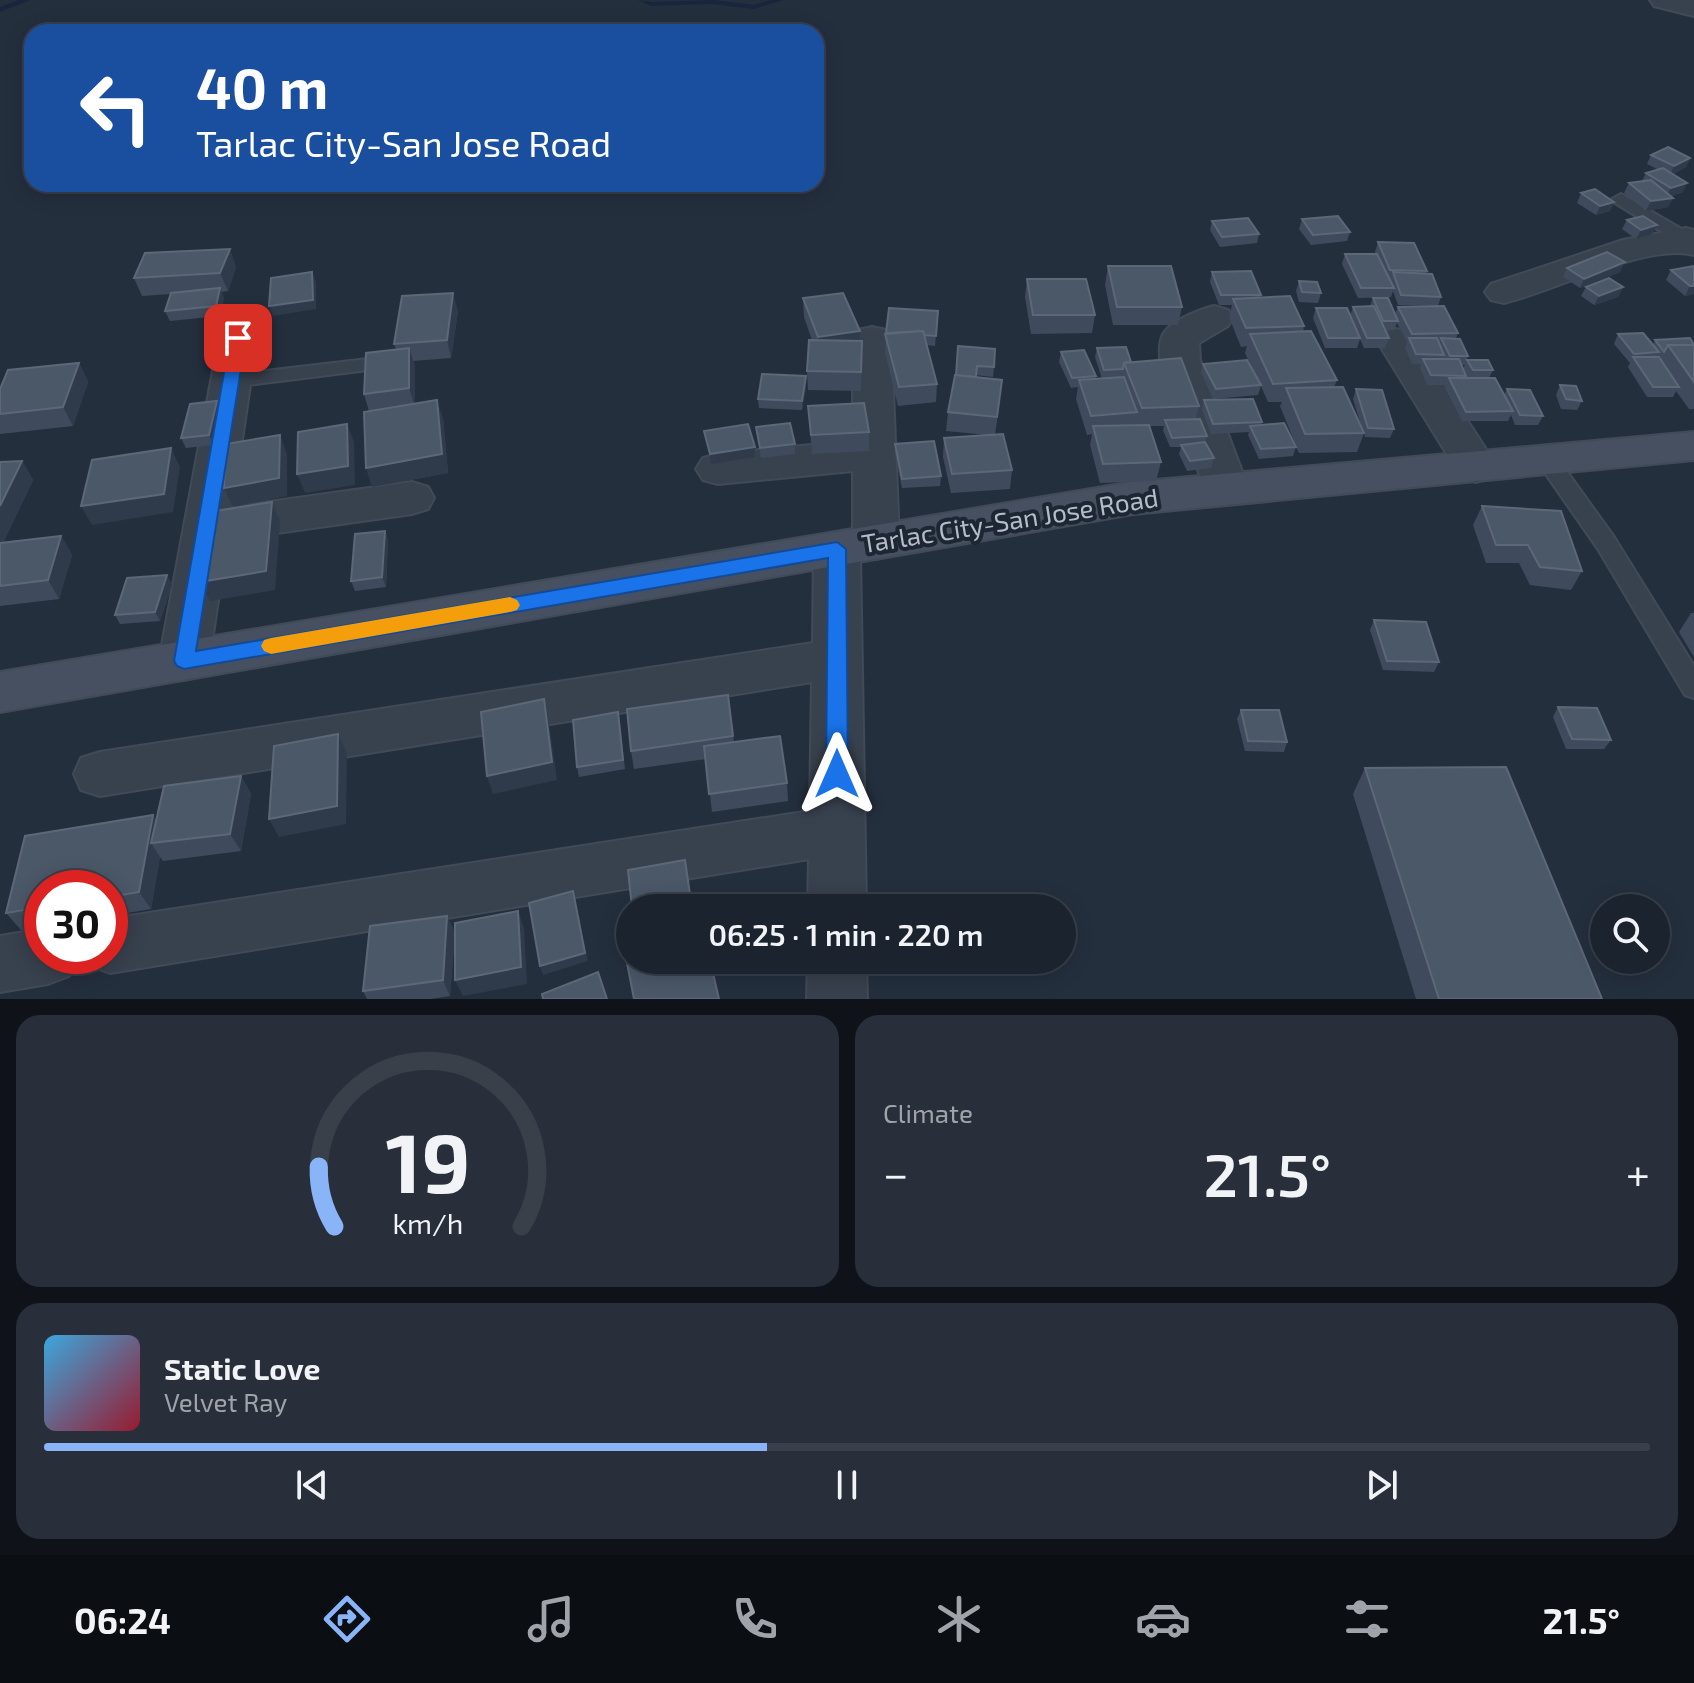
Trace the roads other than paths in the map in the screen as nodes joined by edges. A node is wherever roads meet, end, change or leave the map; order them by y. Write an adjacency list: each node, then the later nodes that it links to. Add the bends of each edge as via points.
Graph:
1 (1664, 0): 2 (street)
2 (1694, 8)
3 (1621, 199): 4 (lane)
4 (1690, 242): 5 (street, via 1636,248)
5 (1504, 292)
6 (1214, 318): 17 (street, via 1180,338 1180,360)
7 (238, 338): 11 (street)
8 (872, 339): 13 (street)
9 (1396, 341): 15 (street)
10 (385, 363): 11 (lane)
11 (231, 381): 19 (street)
12 (1694, 446): 14 (main road, Tarlac City-San Jose Road)
13 (873, 454): 16 (street); 20 (street)
14 (1547, 460): 15 (main road, Tarlac City-San Jose Road); 23 (lane, via 1622,564)
15 (1476, 467): 17 (main road, Tarlac City-San Jose Road)
16 (718, 469)
17 (1227, 490): 20 (main road, Tarlac City-San Jose Road, via 1133,498)
18 (412, 498): 19 (street)
19 (207, 527): 22 (street)
20 (857, 546): 21 (street); 22 (main road, Tarlac City-San Jose Road)
21 (837, 659): 25 (street); 26 (street)
22 (184, 661): 24 (main road, Tarlac City-San Jose Road)
23 (1694, 688)
24 (0, 692)
25 (100, 774)
26 (837, 831): 27 (street); 28 (street)
27 (837, 894)
28 (128, 943)
29 (24, 960): 30 (street)
30 (0, 964)
31 (837, 974): 32 (street)
32 (837, 999)

